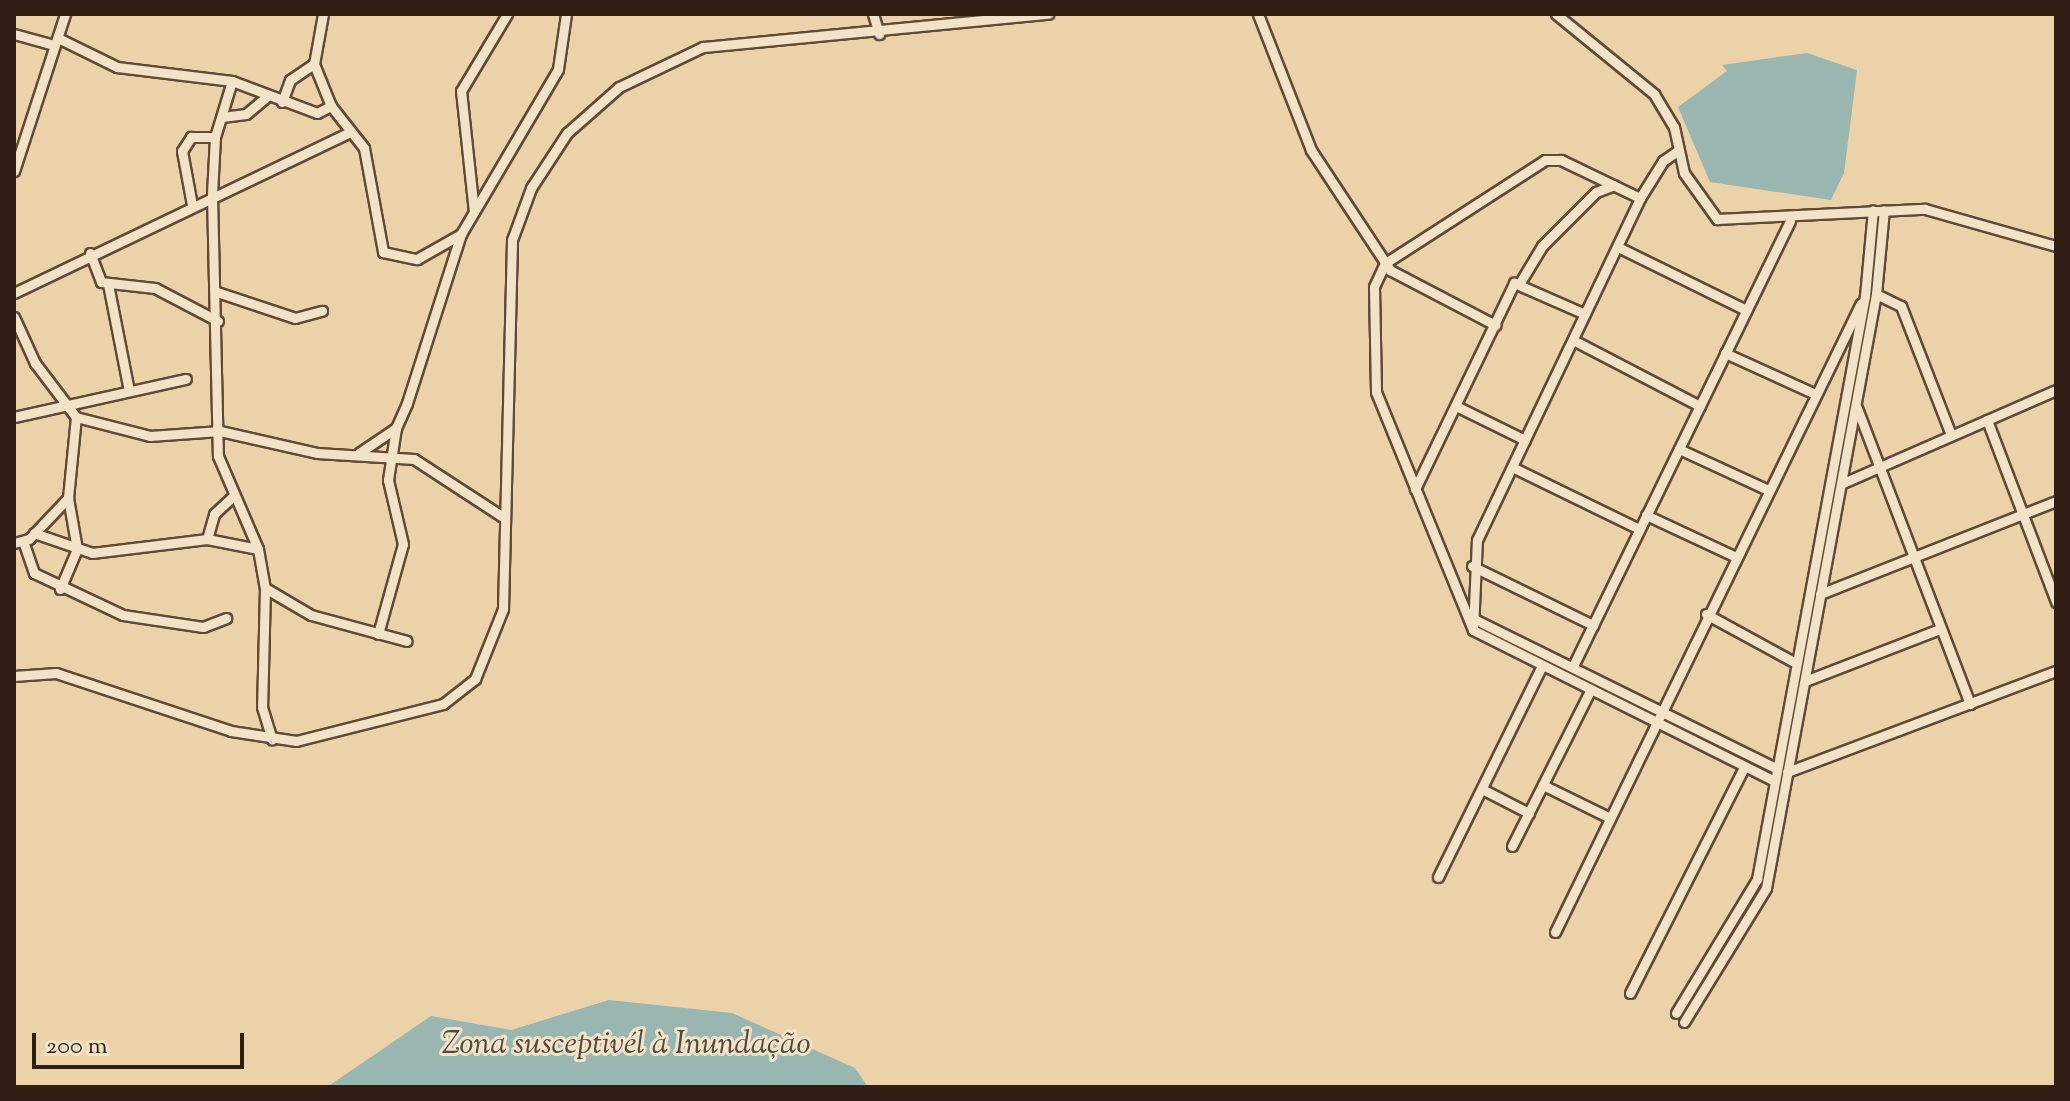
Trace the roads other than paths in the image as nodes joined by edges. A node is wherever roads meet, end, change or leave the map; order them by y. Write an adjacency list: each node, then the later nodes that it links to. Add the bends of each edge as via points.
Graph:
1 (65, 14): 11 (street)
2 (323, 14): 12 (street)
3 (507, 14): 28 (street, via 475,57 461,91)
4 (566, 14): 28 (street, via 558,69)
5 (873, 14): 10 (street)
6 (1048, 14): 10 (street)
7 (1258, 14): 34 (street, via 1311,150)
8 (1556, 14): 20 (street, via 1654,94)
9 (14, 34): 11 (street)
10 (879, 34): 76 (street, via 703,47 619,87 567,133 531,188 512,240)
11 (56, 41): 13 (street, via 117,67); 21 (street)
12 (314, 64): 15 (street, via 290,80); 16 (street)
13 (232, 81): 14 (street); 17 (street)
14 (266, 97): 15 (street); 17 (street, via 246,114)
15 (282, 102): 16 (street, via 317,113)
16 (331, 106): 18 (street)
17 (222, 117): 19 (street)
18 (350, 132): 23 (street); 30 (street, via 364,148 386,255 417,259)
19 (215, 137): 23 (street); 25 (street, via 191,137 182,151)
20 (1679, 150): 24 (street, via 1663,161); 29 (street, via 1697,197 1717,219)
21 (14, 171)
22 (1614, 185): 24 (street); 34 (street, via 1561,160 1545,160); 35 (street, via 1596,192 1542,246)
23 (212, 195): 25 (street); 37 (street)
24 (1640, 198): 32 (street)
25 (192, 205): 33 (street)
26 (1873, 210): 27 (street); 29 (street); 39 (street)
27 (1884, 210): 31 (street, via 1942,212); 39 (street)
28 (474, 212): 30 (street)
29 (1790, 221): 40 (street)
30 (461, 234): 59 (street)
31 (2056, 246)
32 (1618, 247): 40 (street); 42 (street)
33 (90, 253): 36 (street); 38 (street)
34 (1385, 263): 45 (street); 69 (street, via 1374,287 1376,392)
35 (1521, 281): 42 (street); 45 (street)
36 (108, 284): 44 (street, via 155,288); 50 (street)
37 (217, 292): 41 (street, via 295,318); 44 (street)
38 (14, 293)
39 (1871, 295): 51 (street); 52 (street); 61 (street, via 1901,306); 97 (street)
40 (1746, 310): 47 (street)
41 (322, 311)
42 (1585, 314): 46 (street)
43 (14, 317): 55 (street)
44 (218, 321): 60 (street)
45 (1495, 325): 53 (street)
46 (1573, 340): 54 (street); 62 (street)
47 (1725, 353): 51 (street); 54 (street)
48 (186, 379): 50 (street)
49 (2056, 390): 58 (street)
50 (129, 391): 55 (street)
51 (1813, 393): 70 (street)
52 (1856, 404): 66 (street); 68 (street)
53 (1456, 406): 62 (street); 69 (street)
54 (1700, 406): 63 (street)
55 (68, 409): 56 (street); 57 (street)
56 (14, 417)
57 (76, 417): 60 (street, via 150,436); 72 (street)
58 (1987, 420): 61 (street); 75 (street)
59 (396, 428): 64 (street); 65 (street)
60 (220, 431): 64 (street, via 281,447); 71 (street, via 218,456)
61 (1951, 435): 66 (street)
62 (1525, 440): 67 (street)
63 (1679, 449): 70 (street); 74 (street)
64 (356, 454): 65 (street)
65 (389, 456): 76 (street, via 439,470); 95 (street, via 403,544)
66 (1877, 465): 68 (street); 84 (street)
67 (1512, 467): 77 (street); 85 (street)
68 (1843, 483): 88 (street)
69 (1415, 489): 92 (street)
70 (1766, 489): 83 (street)
71 (233, 496): 79 (street, via 214,514); 82 (street)
72 (68, 498): 78 (street); 81 (street)
73 (2056, 501): 75 (street)
74 (1646, 515): 77 (street); 83 (street)
75 (2023, 515): 84 (street); 89 (street)
76 (503, 517): 107 (street, via 503,609 497,637 463,691 394,722 320,739)
77 (1639, 529): 93 (street)
78 (34, 533): 80 (street); 81 (street)
79 (207, 539): 81 (street, via 129,552); 82 (street)
80 (18, 542): 87 (street, via 34,573)
81 (77, 549): 87 (street)
82 (258, 549): 86 (street)
83 (1734, 556): 90 (street)
84 (1913, 559): 88 (street); 94 (street)
85 (1472, 566): 92 (street); 93 (street)
86 (265, 588): 95 (street, via 311,615); 107 (street, via 262,707)
87 (60, 589): 91 (street, via 138,618 203,627)
88 (1820, 594): 102 (street)
89 (2056, 602)
90 (1706, 614): 97 (street); 105 (street)
91 (226, 618)
92 (1474, 619): 98 (street, via 1473,630); 99 (street)
93 (1593, 625): 99 (street)
94 (1940, 629): 102 (street); 104 (street)
95 (378, 634): 96 (street)
96 (407, 641)
97 (1796, 663): 109 (street)
98 (1542, 666): 103 (street); 113 (street)
99 (1573, 666): 105 (street)
100 (2056, 671): 104 (street)
101 (14, 676): 107 (street, via 56,673)
102 (1805, 681): 110 (street)
103 (1590, 691): 106 (street); 112 (street)
104 (1970, 704): 110 (street)
105 (1661, 710): 106 (street); 109 (street)
106 (1655, 723): 108 (street); 115 (street)
107 (272, 739)
108 (1744, 767): 111 (street); 119 (street)
109 (1775, 768): 111 (street)
110 (1787, 772): 121 (street, via 1760,903)
111 (1773, 780): 120 (street, via 1750,899)
112 (1543, 785): 114 (street); 115 (street)
113 (1482, 789): 114 (street); 117 (street)
114 (1529, 813): 116 (street)
115 (1610, 818): 118 (street)
116 (1512, 846)
117 (1438, 877)
118 (1555, 932)
119 (1630, 993)
120 (1676, 1013)
121 (1684, 1022)

